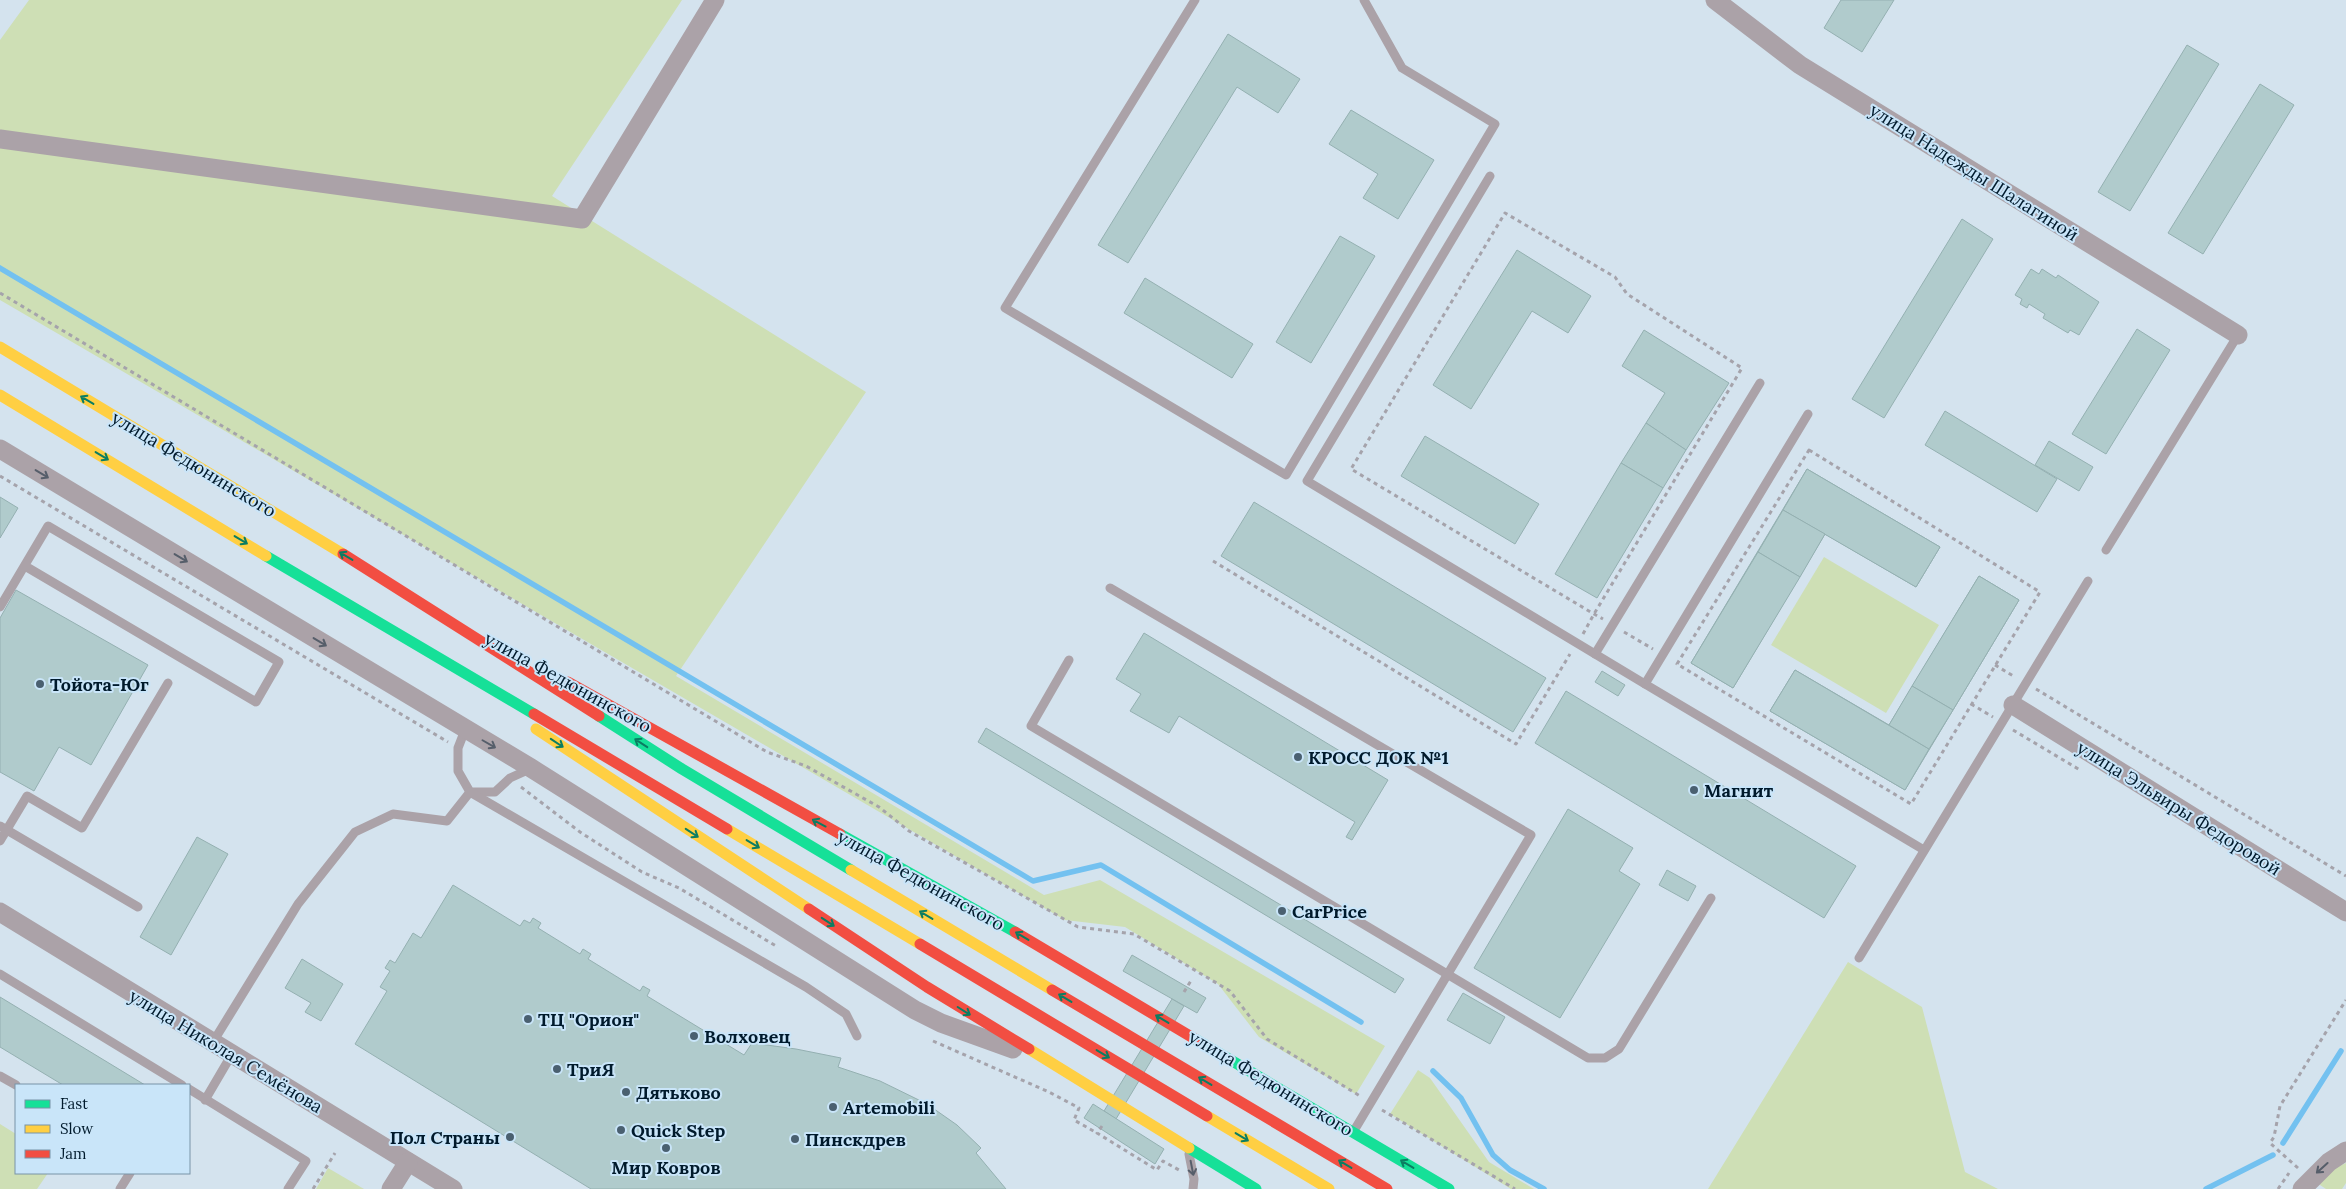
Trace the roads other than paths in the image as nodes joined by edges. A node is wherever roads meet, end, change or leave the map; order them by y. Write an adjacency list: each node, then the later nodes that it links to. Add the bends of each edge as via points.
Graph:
1 (715, 0): 5 (street, via 582,219)
2 (1195, 0): 3 (lane, via 1005,308 1286,475 1494,124 1402,68)
3 (1364, 0)
4 (1715, 0): 7 (street, улица Надежды Шалагиной, via 1800,65)
5 (0, 139)
6 (1490, 176): 20 (lane, via 1307,481)
7 (2238, 335): 13 (lane)
8 (0, 347): 15 (main road, улица Федюнинского, one-way to 8)
9 (1760, 383): 20 (lane)
10 (0, 395): 19 (main road, one-way to 19)
11 (1808, 414): 23 (lane)
12 (0, 449): 25 (street, one-way to 25)
13 (2106, 550)
14 (25, 566): 14 (lane, via 256,702 279,662 48,526); 18 (lane)
15 (388, 581): 47 (main road, улица Федюнинского, one-way to 15, via 981,912); 59 (main road, улица Федюнинского, one-way to 15, via 682,769)
16 (2088, 581): 24 (lane)
17 (1110, 588): 37 (lane, via 1532,835)
18 (0, 607)
19 (371, 619): 41 (main road, one-way to 41); 58 (main road, one-way to 58)
20 (1596, 654): 23 (lane)
21 (1069, 660): 37 (lane, via 1031,726)
22 (168, 683): 28 (lane, via 82,828 27,796)
23 (1645, 684): 30 (lane)
24 (2013, 705): 30 (lane); 34 (street, улица Эльвиры Федоровой)
25 (464, 730): 26 (street, one-way to 26); 27 (lane, via 458,748 458,771)
26 (531, 768): 27 (lane, via 510,778 495,792); 41 (street, via 915,1010 966,1033)
27 (470, 792): 38 (lane, via 806,987 846,1014); 39 (lane, via 447,821 393,814 355,832 298,904)
28 (3, 828): 29 (lane); 32 (lane)
29 (0, 841)
30 (1924, 850): 35 (lane)
31 (1711, 898): 37 (lane, via 1619,1049 1605,1058 1588,1058)
32 (138, 907)
33 (0, 912): 39 (street, улица Николая Семёнова)
34 (2346, 912)
35 (1859, 958)
36 (0, 974): 44 (lane)
37 (1447, 975): 47 (lane)
38 (856, 1036)
39 (213, 1042): 40 (street, улица Николая Семёнова)
40 (232, 1054): 46 (lane); 50 (street, улица Николая Семёнова)
41 (1038, 1057): 48 (main road)
42 (0, 1076): 43 (lane)
43 (15, 1084)
44 (180, 1084)
45 (190, 1091): 46 (lane)
46 (205, 1100): 54 (lane, via 306,1161)
47 (1354, 1132): 60 (main road, улица Федюнинского, one-way to 47)
48 (1188, 1147): 52 (lane, one-way to 52); 57 (main road)
49 (2346, 1151): 61 (street, one-way to 61, via 2329,1162)
50 (408, 1162): 55 (street); 56 (street, улица Николая Семёнова)
51 (129, 1174): 53 (lane)
52 (1193, 1184)
53 (120, 1189)
54 (288, 1189)
55 (391, 1189)
56 (453, 1189)
57 (1256, 1189)
58 (1329, 1189)
59 (1387, 1189)
60 (1449, 1189)
61 (2302, 1189)

